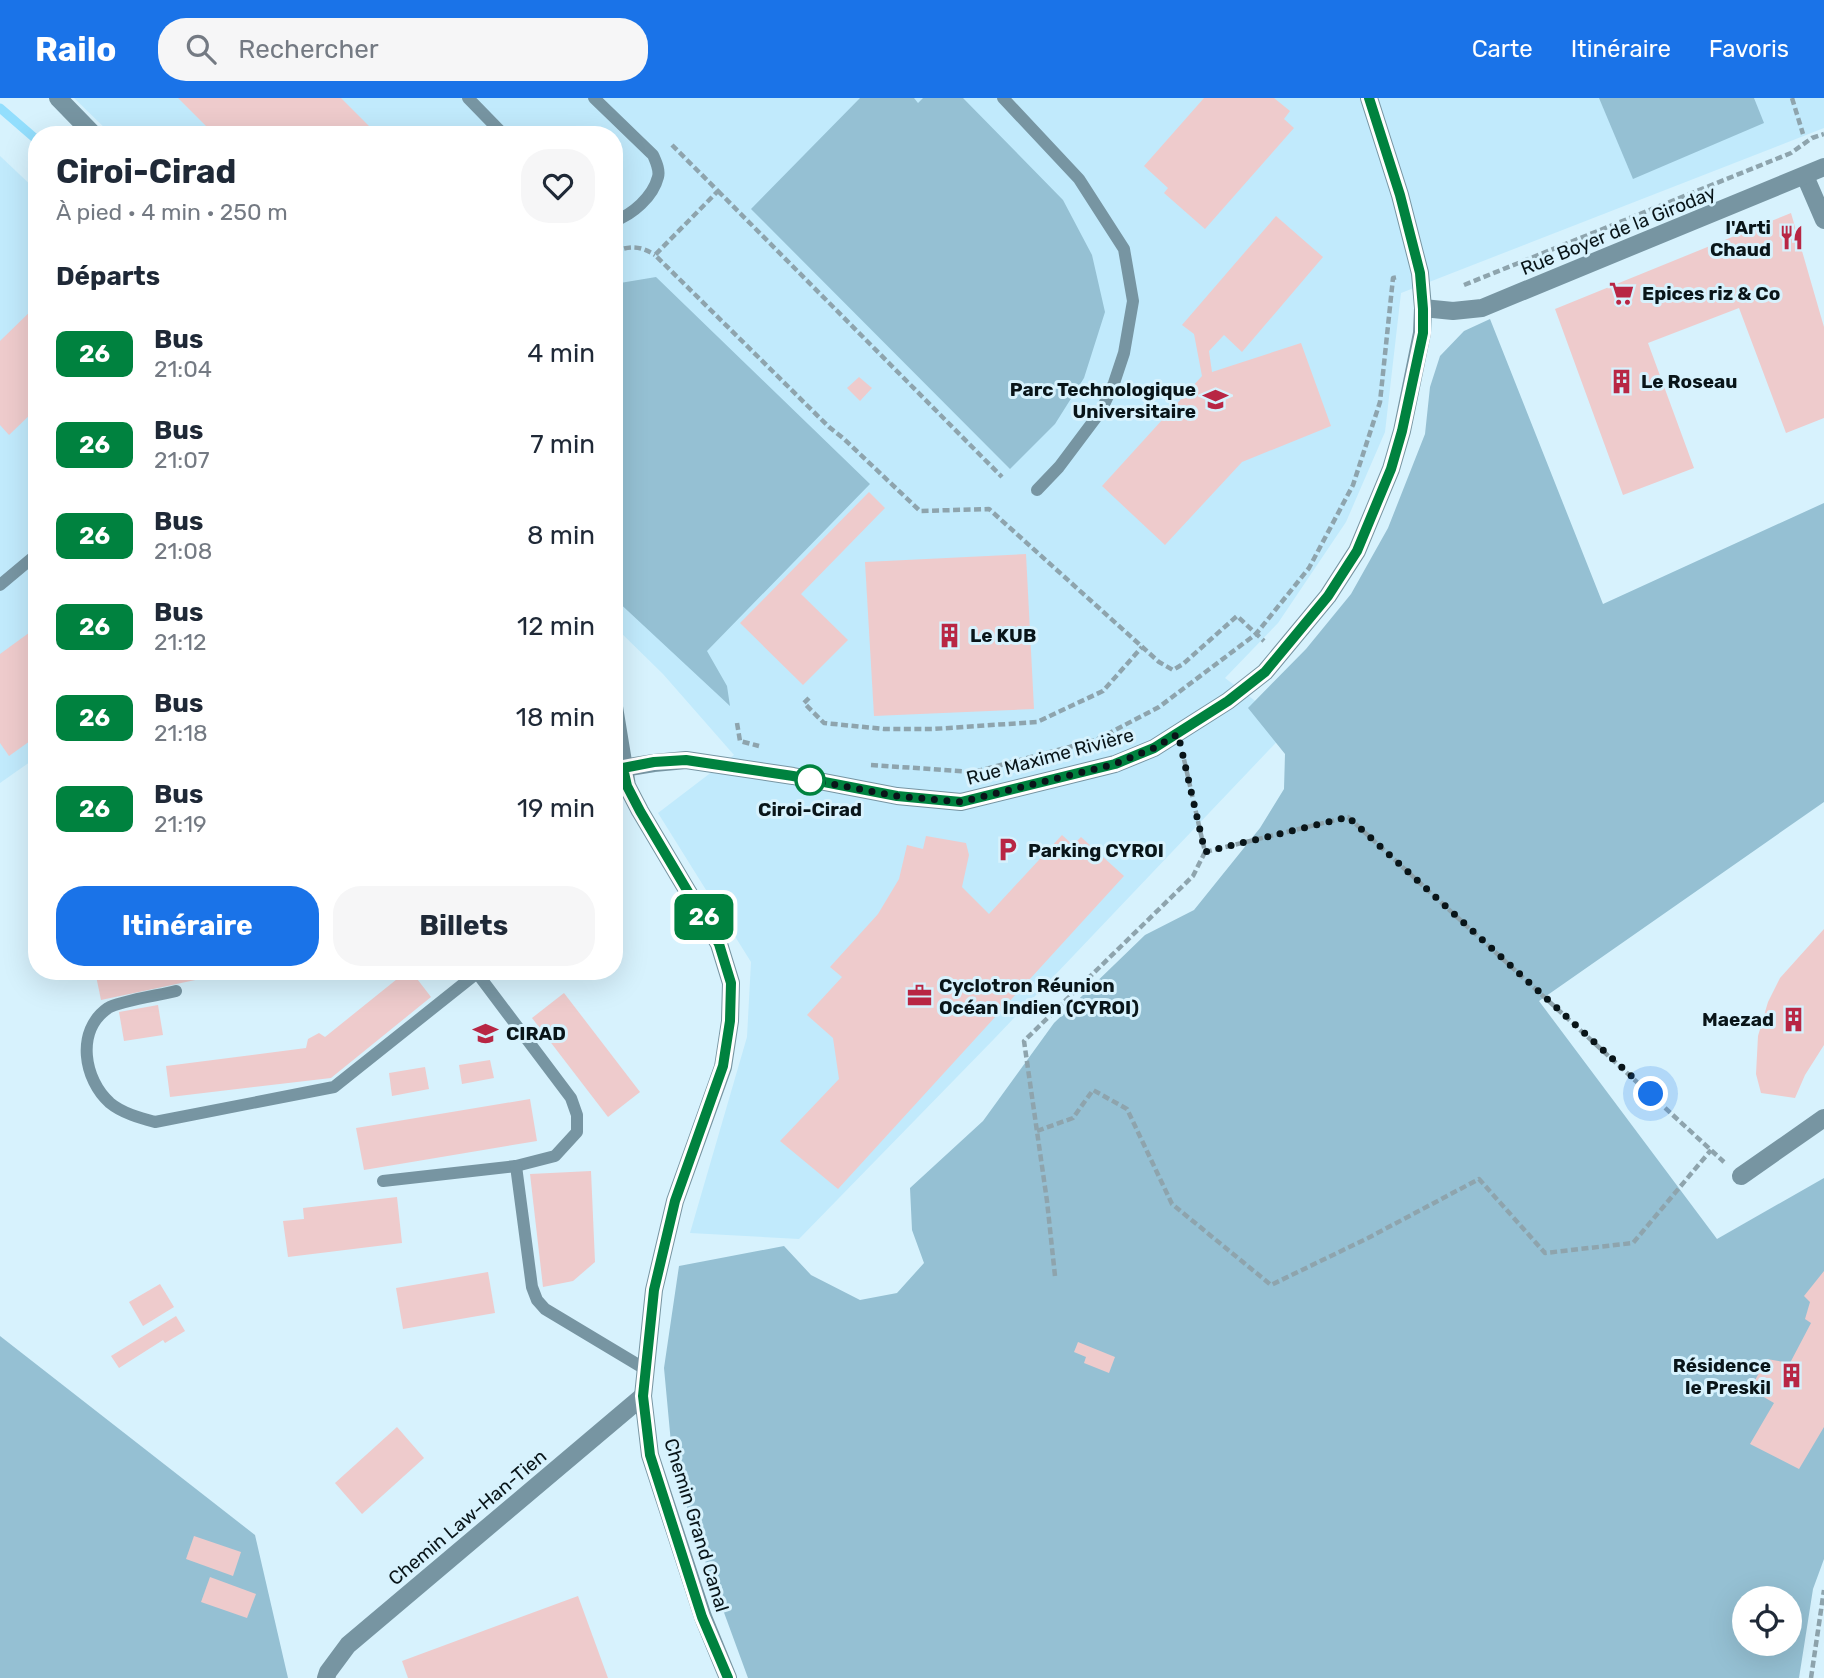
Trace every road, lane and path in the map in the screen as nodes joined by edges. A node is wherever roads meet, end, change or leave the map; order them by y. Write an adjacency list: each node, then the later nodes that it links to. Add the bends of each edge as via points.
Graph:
1 (468, 98): 8 (lane)
2 (594, 98): 10 (lane)
3 (1003, 98): 25 (lane, via 1079,179 1124,249 1133,301 1124,353 1101,411)
4 (1370, 98): 23 (street, Rue Maxime Rivière, via 1420,273)
5 (1792, 98): 11 (path)
6 (65, 100): 7 (street)
7 (87, 126)
8 (496, 126)
9 (623, 126): 17 (lane, via 653,155 658,176 639,206)
10 (623, 126)
11 (1803, 134)
12 (1824, 134): 22 (path, via 1791,153)
13 (669, 142): 16 (path)
14 (1824, 167): 15 (street, Rue Boyer de la Giroday)
15 (1805, 176): 18 (street); 23 (street, Rue Boyer de la Giroday, via 1482,308)
16 (718, 191): 20 (path); 24 (path)
17 (623, 217)
18 (1824, 220)
19 (623, 248): 20 (path, via 641,247)
20 (655, 255): 29 (path, via 920,511 989,509)
21 (1393, 278): 28 (path, via 1380,402 1353,485 1309,568)
22 (1453, 290)
23 (1423, 309): 30 (street, Rue Maxime Rivière, via 1423,333 1402,431 1372,516 1357,551 1328,596)
24 (1002, 477)
25 (1037, 490)
26 (28, 562): 27 (lane)
27 (0, 585)
28 (1256, 634): 29 (path, via 1237,616 1173,670); 30 (path); 35 (path, via 1159,707 1096,740 974,772)
29 (1142, 647): 31 (path, via 1103,691 1037,722 933,729 824,723 804,703)
30 (1280, 656): 33 (street, Rue Maxime Rivière, via 1228,701)
31 (809, 698)
32 (737, 723): 34 (path, via 740,741)
33 (1178, 734): 36 (street, Rue Maxime Rivière, via 1115,764 961,802 897,796 686,760); 37 (path)
34 (765, 747)
35 (865, 764)
36 (623, 768): 48 (street, Chemin Grand Canal, via 640,811 719,944 731,983 723,1066 675,1201 654,1290)
37 (1205, 852): 42 (path, via 1193,876 1024,1041); 43 (path, via 1348,817)
38 (468, 980): 40 (lane, via 334,1087 155,1122 111,1104 92,1081 86,1056 89,1033 109,1007)
39 (482, 980): 44 (lane, via 571,1098 577,1115 577,1132 555,1156)
40 (176, 991)
41 (1824, 1118): 45 (street)
42 (1037, 1131): 43 (path, via 1073,1118 1093,1090 1127,1109 1172,1204 1271,1285 1479,1179 1545,1252 1633,1243); 47 (path)
43 (1711, 1150): 45 (path)
44 (516, 1166): 46 (lane); 48 (lane, via 537,1300)
45 (1741, 1177)
46 (383, 1181)
47 (1055, 1276)
48 (645, 1370): 49 (street, Chemin Grand Canal)
49 (643, 1396): 51 (street, Chemin Law-Han-Tien, via 348,1645); 52 (street, Chemin Grand Canal, via 650,1455 702,1617)
50 (1824, 1590): 53 (path)
51 (326, 1678)
52 (728, 1678)
53 (1811, 1678)

